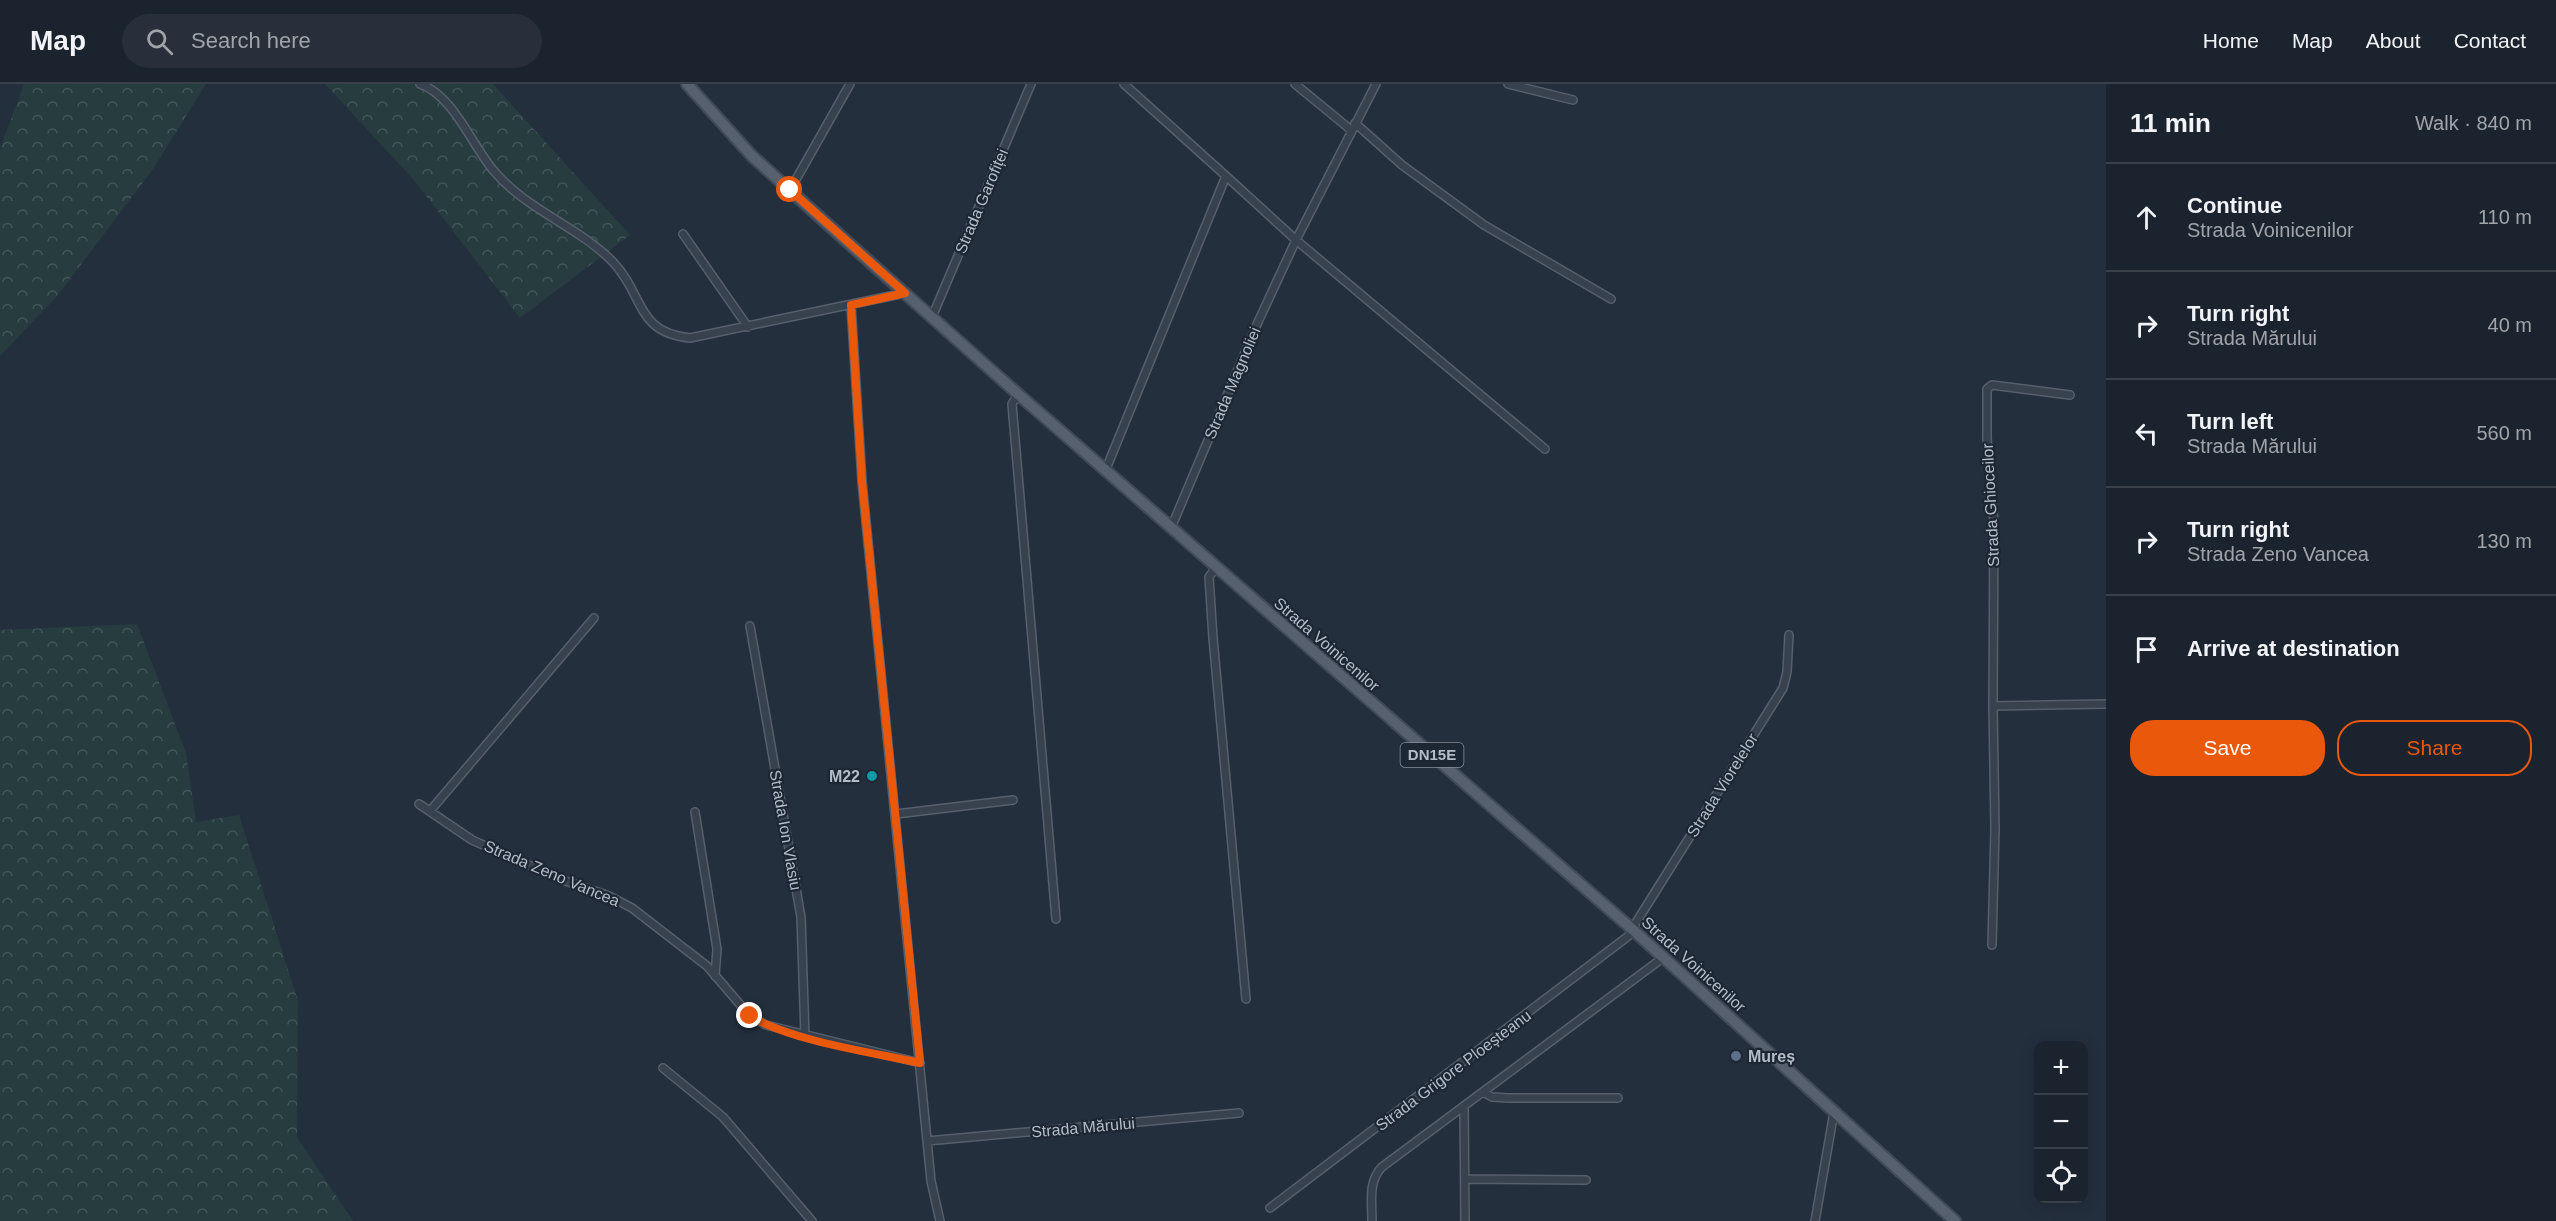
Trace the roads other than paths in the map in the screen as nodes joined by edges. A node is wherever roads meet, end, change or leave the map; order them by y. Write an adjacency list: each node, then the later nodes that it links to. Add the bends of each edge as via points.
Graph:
1 (420, 84): 20 (street, via 444,100 495,172 530,203 587,239 613,262 658,330 680,337)
2 (687, 84): 13 (main road, Strada Voinicenilor / DN15E)
3 (850, 84): 13 (street)
4 (1031, 84): 19 (street, Strada Garofiței)
5 (1124, 84): 12 (street)
6 (1295, 84): 11 (street)
7 (1376, 84): 10 (street, Strada Magnoliei)
8 (1508, 84): 9 (street)
9 (1573, 100)
10 (1355, 123): 11 (street, Strada Magnoliei); 17 (street, via 1402,165 1484,225)
11 (1351, 130): 15 (street, Strada Magnoliei)
12 (1226, 176): 15 (street); 24 (street)
13 (790, 190): 16 (main road, Strada Voinicenilor / DN15E)
14 (683, 234): 20 (street)
15 (1296, 240): 23 (street); 25 (street, Strada Magnoliei)
16 (905, 293): 18 (street); 19 (main road, Strada Voinicenilor / DN15E)
17 (1611, 299)
18 (851, 305): 20 (street); 36 (street, via 862,481)
19 (932, 317): 21 (main road, Strada Voinicenilor / DN15E)
20 (748, 327)
21 (1018, 394): 24 (main road, Strada Voinicenilor / DN15E); 37 (street, via 1012,404)
22 (2070, 395): 31 (street, Strada Ghioceilor, via 1992,385 1987,389 1994,522)
23 (1545, 449)
24 (1106, 469): 25 (main road, Strada Voinicenilor / DN15E)
25 (1171, 528): 26 (main road, Strada Voinicenilor / DN15E)
26 (1216, 567): 38 (main road, Strada Voinicenilor / DN15E); 42 (street, via 1209,577 1213,638)
27 (594, 618): 34 (street)
28 (750, 626): 43 (street, Strada Ion Vlasiu, via 801,917)
29 (1789, 635): 38 (street, Strada Viorelelor, via 1783,688)
30 (2106, 704): 31 (street)
31 (1993, 706): 39 (street)
32 (1013, 801): 36 (street)
33 (419, 804): 34 (street, Strada Zeno Vancea)
34 (430, 811): 41 (street, Strada Zeno Vancea, via 472,840 632,908 693,954)
35 (695, 812): 41 (street, via 717,949)
36 (896, 814): 44 (street)
37 (1056, 919)
38 (1634, 930): 40 (main road, Strada Voinicenilor / DN15E); 54 (street, Strada Grigore Ploeșteanu)
39 (1992, 945)
40 (1664, 957): 46 (street); 49 (main road, Strada Voinicenilor / DN15E)
41 (715, 976): 43 (street, Strada Zeno Vancea, via 750,1016)
42 (1246, 999)
43 (805, 1036): 44 (street, Strada Zeno Vancea)
44 (920, 1063): 51 (street)
45 (663, 1068): 55 (street, via 723,1117)
46 (1483, 1092): 47 (street, via 1508,1098); 48 (street)
47 (1617, 1098)
48 (1464, 1106): 52 (street); 57 (street, via 1376,1172 1371,1187)
49 (1834, 1112): 59 (street); 60 (main road, Strada Voinicenilor / DN15E)
50 (1239, 1113): 51 (street, Strada Mărului)
51 (927, 1141): 56 (street)
52 (1465, 1179): 53 (street); 58 (street)
53 (1586, 1180)
54 (1270, 1208)
55 (812, 1221)
56 (940, 1221)
57 (1372, 1221)
58 (1465, 1221)
59 (1815, 1221)
60 (1955, 1221)

